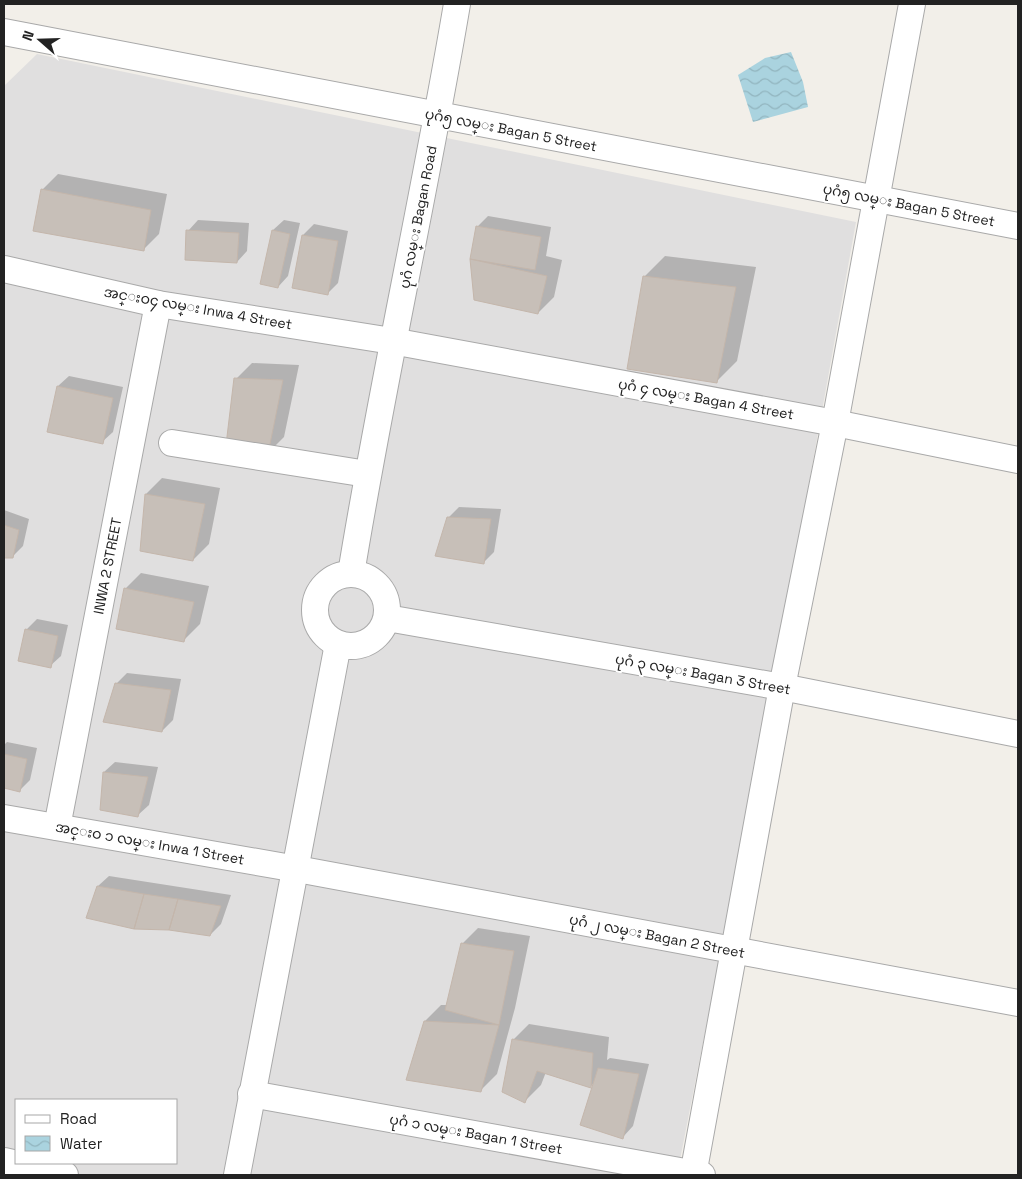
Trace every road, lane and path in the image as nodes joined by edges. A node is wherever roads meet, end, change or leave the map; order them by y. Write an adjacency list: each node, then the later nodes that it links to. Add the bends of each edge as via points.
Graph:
1 (457, 4): 4 (street, ပုဂံ လမ္း Bagan Road)
2 (912, 4): 5 (street)
3 (4, 32): 4 (street, ပုဂံ၅ လမ္း Bagan 5 Street)
4 (438, 117): 5 (street, ပုဂံ၅ လမ္း Bagan 5 Street); 9 (street, ပုဂံ လမ္း Bagan Road)
5 (876, 199): 6 (street, ပုဂံ၅ လမ္း Bagan 5 Street); 10 (street)
6 (1018, 226)
7 (4, 269): 8 (street, အင္းဝ၄ လမ္း Inwa 4 Street)
8 (158, 304): 9 (street, အင္းဝ၄ လမ္း Inwa 4 Street); 20 (street, INWA 2 STREET)
9 (392, 341): 10 (street, ပုဂံ ၄ လမ္း Bagan 4 Street); 13 (street, ပုဂံ လမ္း Bagan Road)
10 (835, 423): 12 (street, ပုဂံ ၄ လမ္း Bagan 4 Street); 17 (street)
11 (172, 443): 13 (street)
12 (1018, 460)
13 (368, 474): 14 (street, ပုဂံ လမ္း Bagan Road)
14 (351, 574): 15 (street, via 365,576 376,583 388,605); 16 (street, via 328,582 316,603 315,616 319,628)
15 (387, 618): 16 (street, via 383,629 363,645 350,647); 17 (street, ပုဂံ ၃ လမ္း Bagan 3 Street)
16 (338, 644): 21 (street)
17 (782, 687): 18 (street, ပုဂံ ၃ လမ္း Bagan 3 Street); 22 (street)
18 (1018, 734)
19 (4, 818): 20 (street, အင္းဝ ၁ လမ္း Inwa 1 Street)
20 (57, 827): 21 (street, အင္းဝ ၁ လမ္း Inwa 1 Street)
21 (296, 869): 22 (street, ပုဂံ ၂ လမ္း Bagan 2 Street); 24 (street)
22 (733, 950): 23 (street, ပုဂံ ၂ လမ္း Bagan 2 Street); 28 (street)
23 (1018, 1004)
24 (251, 1094): 27 (street); 28 (street, ပုဂံ ၁ လမ္း Bagan 1 Street)
25 (17, 1164): 26 (street)
26 (65, 1175)
27 (237, 1175)
28 (696, 1175)

